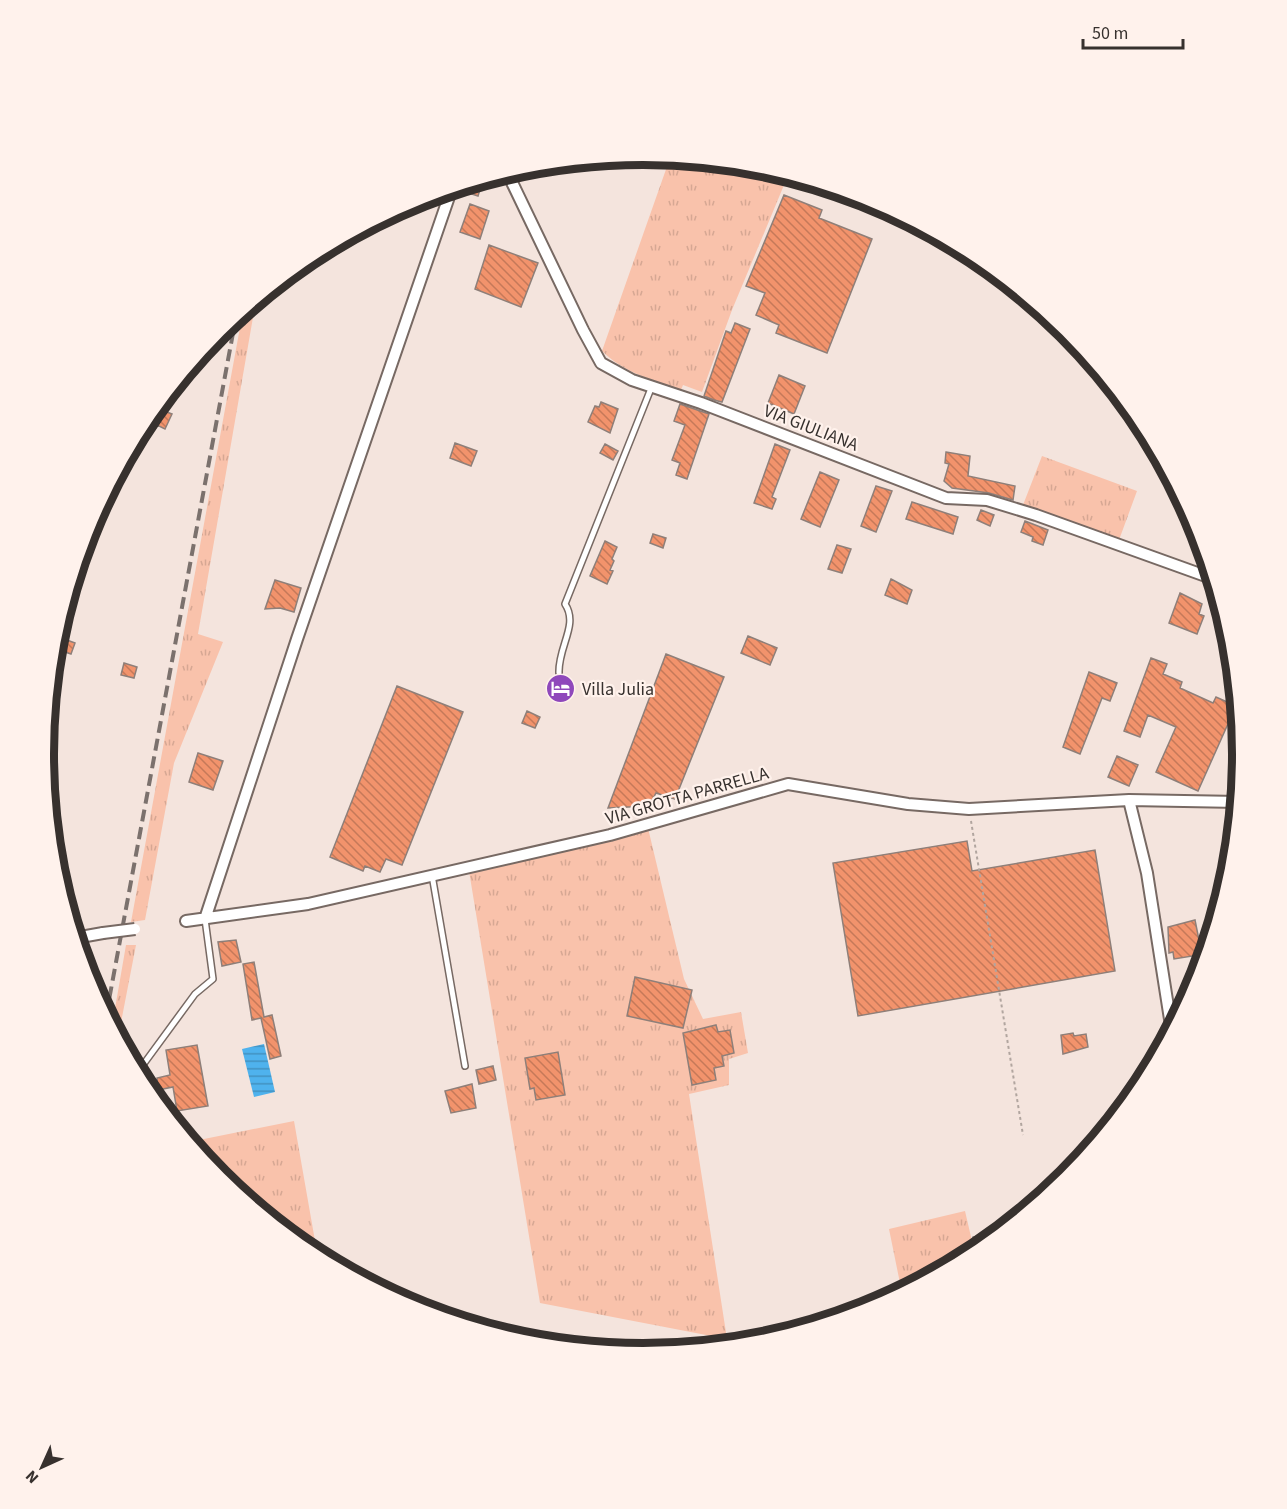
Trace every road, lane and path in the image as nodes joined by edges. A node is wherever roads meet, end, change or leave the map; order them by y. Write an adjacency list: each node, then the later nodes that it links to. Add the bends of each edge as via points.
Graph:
1 (511, 180): 3 (street, VIA GIULIANA, via 601,363)
2 (449, 198): 10 (street)
3 (652, 386): 4 (street, VIA GIULIANA, via 946,498 987,500 1007,506); 5 (lane, via 566,604 572,614 558,656)
4 (1205, 576)
5 (559, 673)
6 (1128, 800): 7 (street, VIA GROTTA PARRELLA); 8 (street, VIA GROTTA PARRELLA); 14 (street, via 1147,873)
7 (1231, 802)
8 (969, 809): 9 (street, VIA GROTTA PARRELLA, via 908,804 788,784 610,835); 17 (path)
9 (432, 874): 10 (street, VIA GROTTA PARRELLA, via 308,904); 16 (lane)
10 (205, 920): 11 (street, VIA GROTTA PARRELLA); 15 (lane, via 213,980 195,994)
11 (186, 921)
12 (135, 929): 13 (street, bridge)
13 (83, 937)
14 (1170, 1019)
15 (142, 1064)
16 (465, 1066)
17 (1023, 1135)

